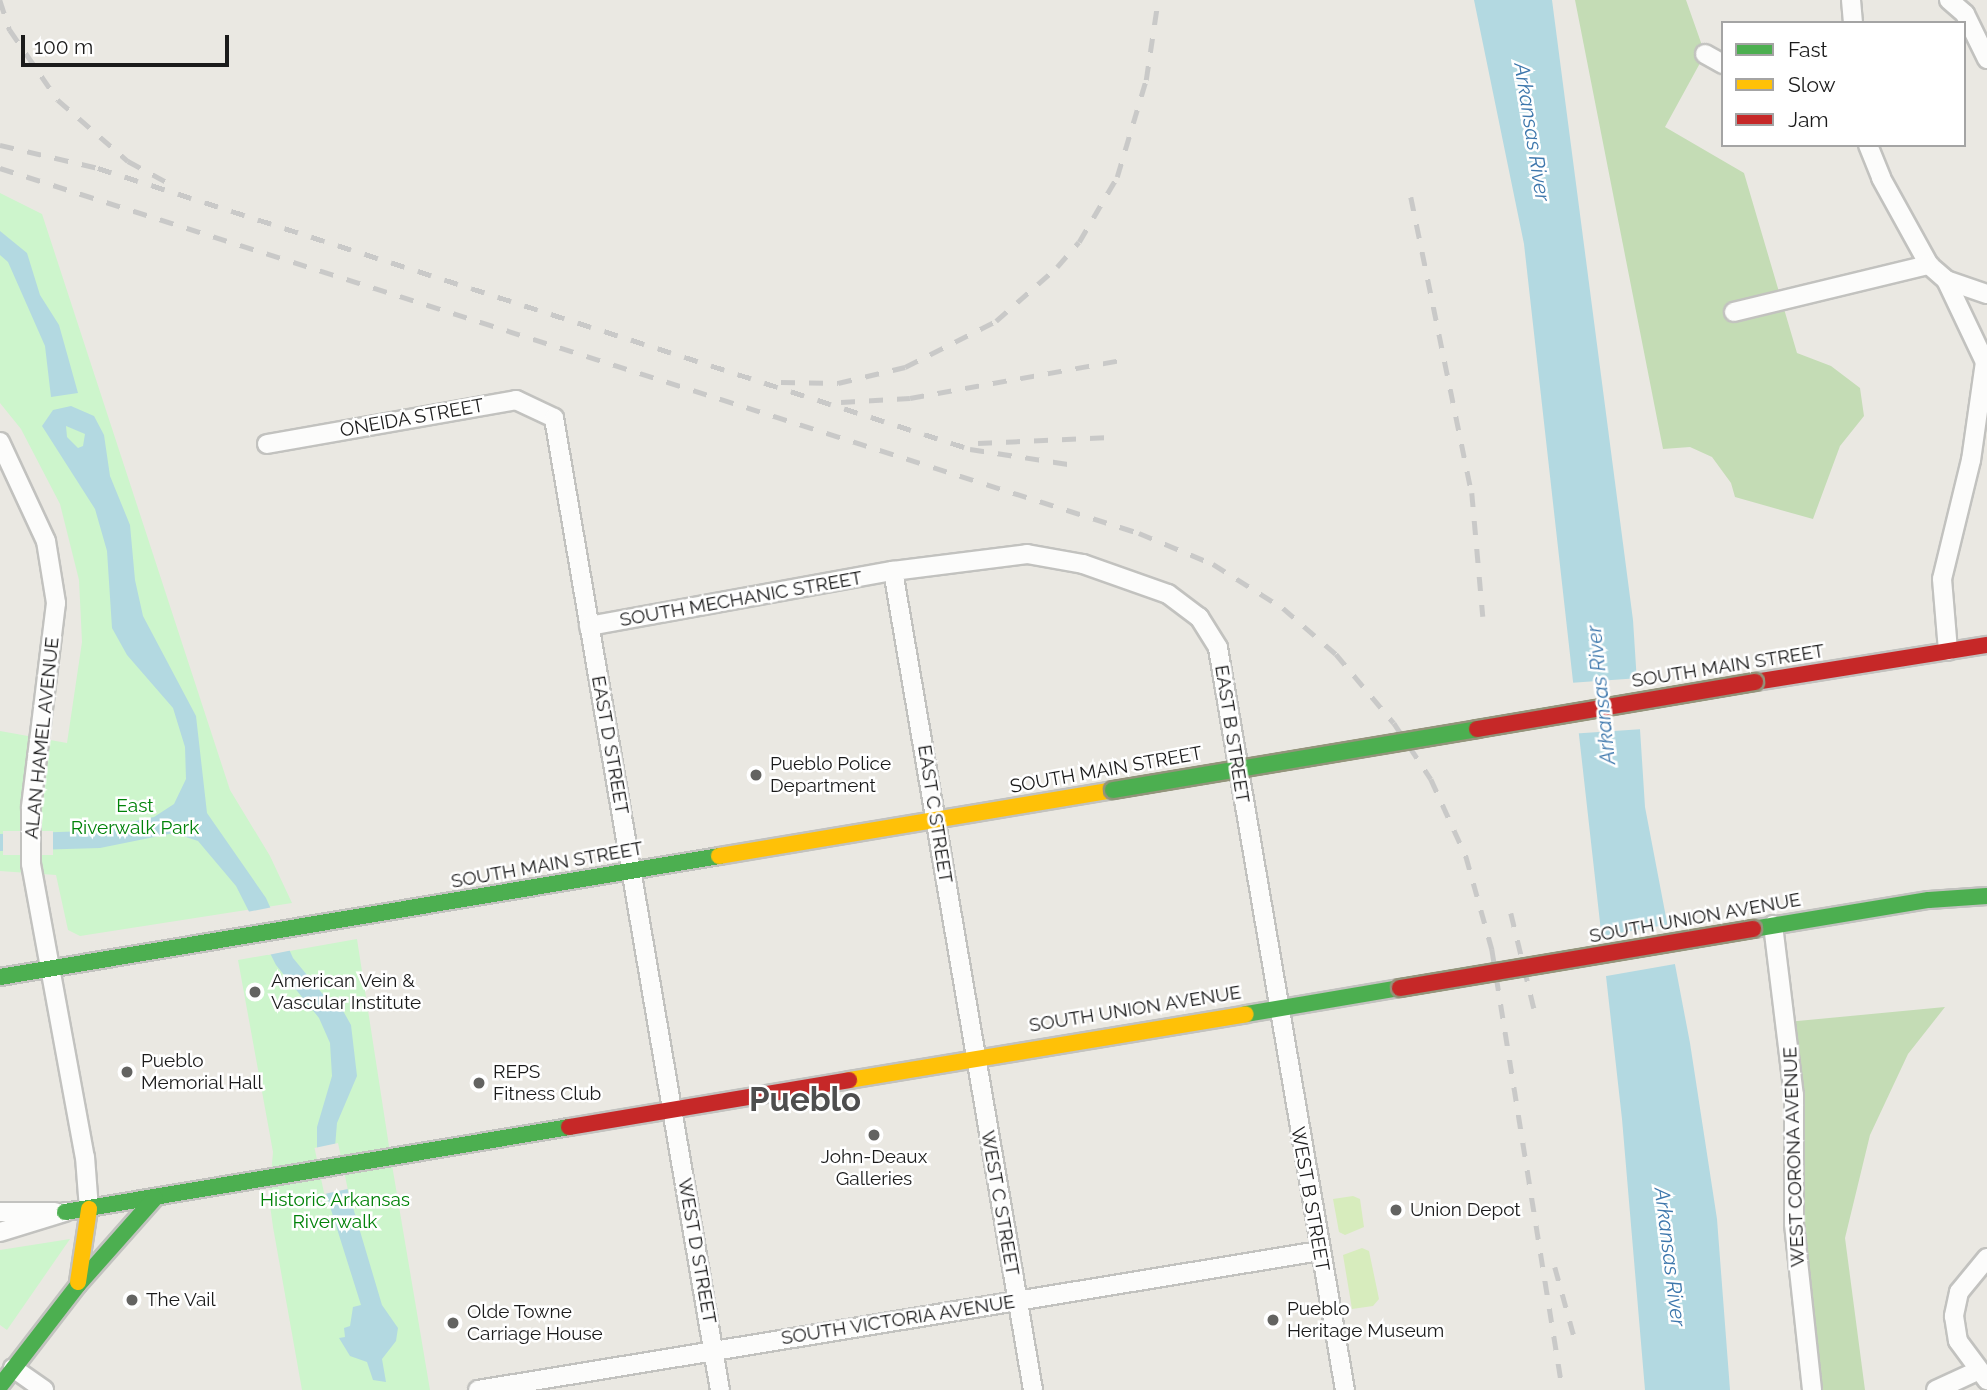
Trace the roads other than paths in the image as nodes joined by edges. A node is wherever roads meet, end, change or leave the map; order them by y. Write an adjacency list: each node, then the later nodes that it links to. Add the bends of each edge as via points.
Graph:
1 (1851, 0): 4 (street)
2 (1949, 0): 3 (street)
3 (1971, 7): 6 (street)
4 (1853, 21)
5 (1705, 54): 7 (street)
6 (1985, 57)
7 (1721, 63)
8 (1869, 147): 9 (street)
9 (1929, 265): 10 (street); 12 (street)
10 (1946, 280): 11 (street); 13 (street)
11 (1987, 294)
12 (1734, 312)
13 (1986, 361): 20 (street, via 1971,460 1942,579)
14 (554, 418): 16 (street, ONEIDA STREET, via 516,400); 18 (street, EAST D STREET)
15 (0, 442): 25 (street, ALAN HAMEL AVENUE, via 46,541 56,603 31,808 34,887)
16 (267, 443)
17 (893, 572): 18 (street, SOUTH MECHANIC STREET); 21 (street, EAST C STREET); 27 (street, EAST B STREET, via 1027,554 1083,564 1168,594 1199,617 1217,648)
18 (589, 626): 22 (street, EAST D STREET)
19 (1987, 645): 20 (street, SOUTH MAIN STREET)
20 (1948, 651): 21 (street, SOUTH MAIN STREET, bridge)
21 (936, 820): 22 (street, SOUTH MAIN STREET); 28 (street, EAST C STREET)
22 (631, 871): 25 (street, SOUTH MAIN STREET); 29 (street, EAST D STREET)
23 (1987, 896): 24 (street, SOUTH UNION AVENUE, via 1929,900)
24 (1773, 925): 27 (street, SOUTH UNION AVENUE, bridge); 48 (street, WEST CORONA AVENUE, via 1794,1095 1794,1224)
25 (52, 970): 26 (street, SOUTH MAIN STREET); 31 (street, ALAN HAMEL AVENUE, via 89,1182)
26 (0, 977)
27 (1276, 1007): 28 (street, SOUTH UNION AVENUE); 35 (street, WEST B STREET)
28 (974, 1057): 29 (street, SOUTH UNION AVENUE); 38 (street, WEST C STREET)
29 (673, 1112): 30 (street, SOUTH UNION AVENUE); 39 (street, WEST D STREET)
30 (155, 1198): 31 (street, SOUTH UNION AVENUE); 37 (street)
31 (89, 1209): 33 (street, SOUTH UNION AVENUE); 37 (street)
32 (0, 1212): 33 (street)
33 (65, 1212): 34 (street)
34 (0, 1231)
35 (1319, 1251): 38 (street, SOUTH VICTORIA AVENUE); 47 (street, WEST B STREET)
36 (1987, 1258): 41 (street, via 1959,1292 1954,1316 1958,1341)
37 (78, 1285): 40 (street)
38 (1017, 1301): 39 (street, SOUTH VICTORIA AVENUE); 46 (street, WEST C STREET)
39 (714, 1351): 44 (street, SOUTH VICTORIA AVENUE); 45 (street, WEST D STREET)
40 (13, 1368): 42 (street); 43 (street)
41 (1982, 1375): 49 (street)
42 (0, 1387)
43 (44, 1390)
44 (478, 1390)
45 (720, 1390)
46 (1033, 1390)
47 (1345, 1390)
48 (1812, 1390)
49 (1936, 1390)

